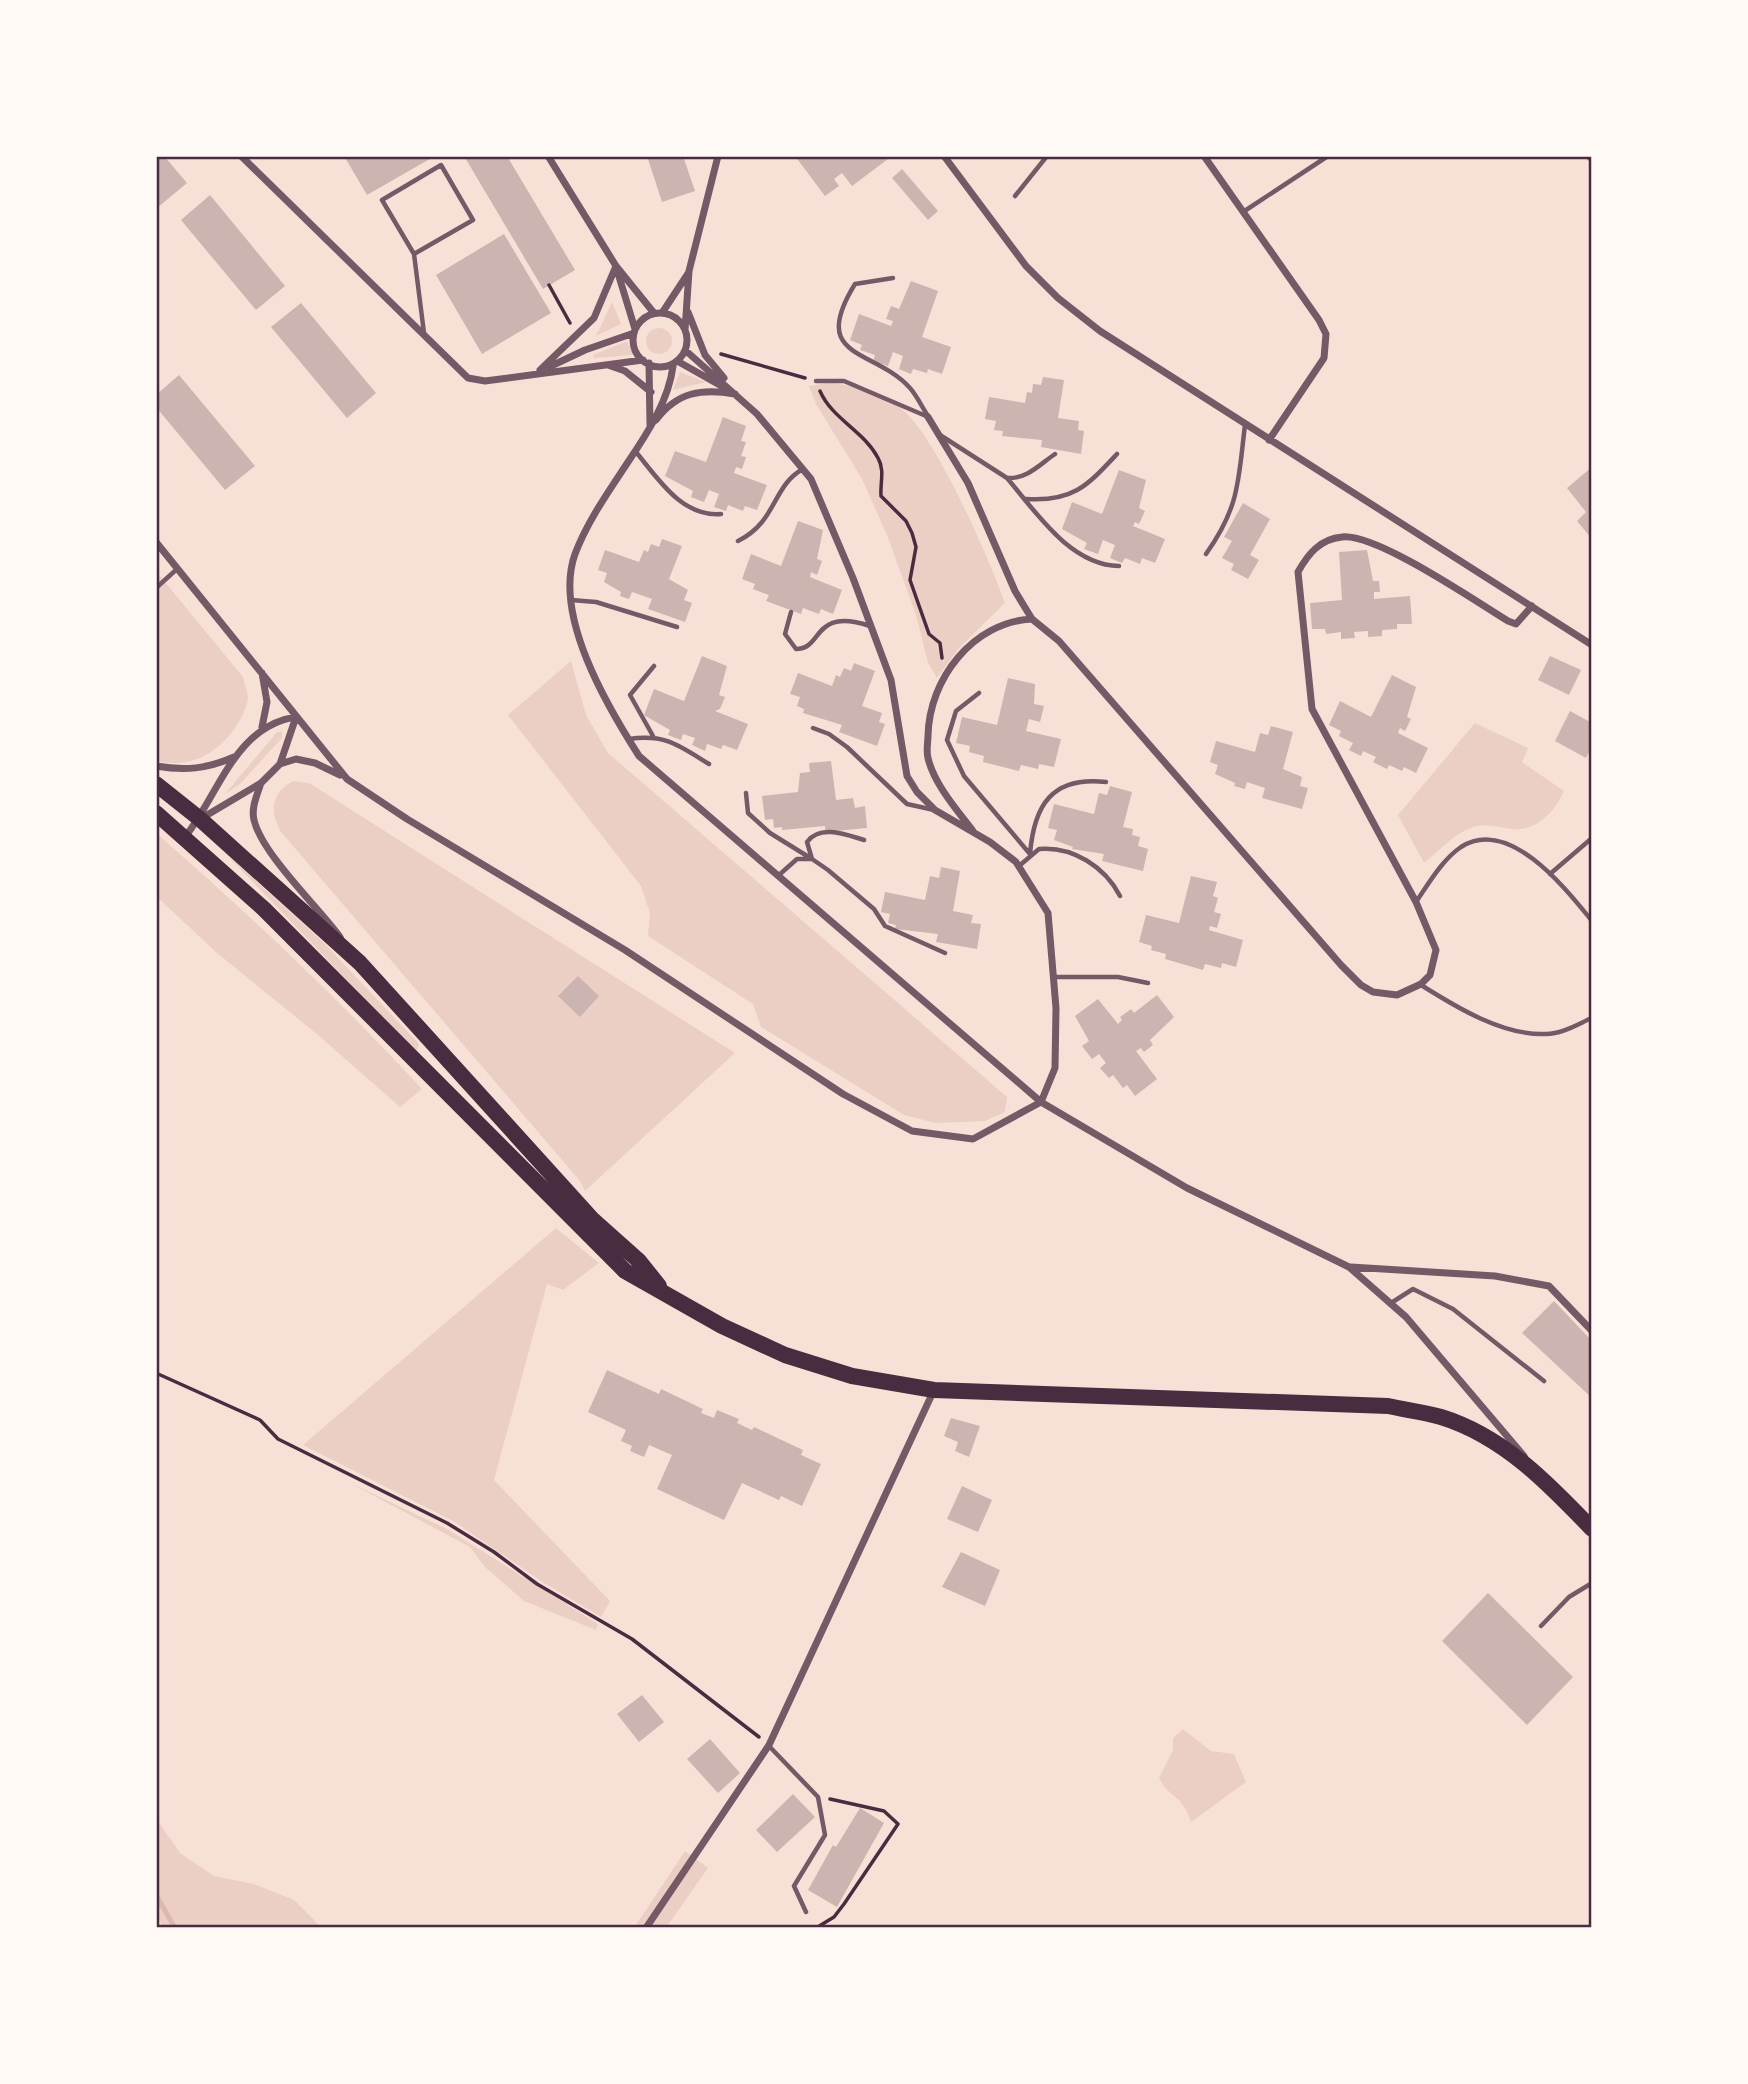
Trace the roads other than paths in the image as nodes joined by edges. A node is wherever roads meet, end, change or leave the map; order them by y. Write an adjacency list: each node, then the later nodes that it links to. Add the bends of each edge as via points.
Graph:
1 (241, 156): 18 (street)
2 (548, 156): 11 (street)
3 (718, 156): 12 (street)
4 (944, 156): 28 (street, via 1015,253 1058,298 1122,347)
5 (1047, 156): 8 (lane)
6 (1204, 156): 9 (street)
7 (1328, 156): 9 (lane)
8 (1015, 196)
9 (1243, 212): 31 (street, via 1326,334 1324,358)
10 (414, 254): 10 (lane, via 473,220 441,164 382,200); 18 (lane)
11 (616, 266): 15 (street); 17 (street); 23 (street, via 594,318)
12 (689, 271): 14 (street); 15 (street)
13 (893, 278): 27 (lane, via 855,284 837,317 839,330 846,345 910,388)
14 (687, 308): 16 (street); 26 (street, via 702,349)
15 (658, 313): 16 (street, via 676,318); 17 (street, via 642,319)
16 (685, 330): 19 (street)
17 (635, 331): 20 (street, via 636,350); 23 (street)
18 (424, 337): 23 (street, via 473,380)
19 (685, 350): 22 (street); 26 (street)
20 (646, 361): 21 (street); 22 (street, via 664,367); 25 (street)
21 (604, 363): 23 (street); 25 (street, via 625,372)
22 (676, 364): 26 (street); 29 (street)
23 (538, 372)
24 (816, 381): 27 (lane, via 845,381)
25 (651, 393): 29 (street)
26 (738, 395): 29 (street, via 712,390 690,393 664,409); 35 (street)
27 (928, 417): 30 (street)
28 (1245, 425): 31 (street); 41 (lane, via 1237,496)
29 (650, 429): 32 (street)
30 (939, 435): 36 (lane); 48 (street, via 968,483)
31 (1269, 440): 46 (street)
32 (635, 452): 38 (lane, via 685,506 699,514); 45 (street, via 590,521 574,556)
33 (1055, 454): 36 (lane, via 1027,475)
34 (1117, 454): 37 (lane, via 1083,489 1057,498)
35 (804, 469): 39 (lane, via 785,483 764,523); 49 (street)
36 (1007, 478): 37 (lane)
37 (1025, 499): 42 (lane, via 1074,551 1094,562)
38 (722, 514)
39 (738, 541)
40 (156, 542): 43 (street)
41 (1206, 554)
42 (1119, 566)
43 (177, 569): 44 (lane); 53 (street)
44 (156, 588)
45 (571, 600): 50 (lane); 59 (street, via 608,708)
46 (1532, 606): 51 (street); 82 (street, via 1516,624 1508,621 1359,538 1323,543 1308,554 1298,572 1312,709)
47 (790, 612): 49 (lane, via 785,635 796,649 811,645 825,625 838,620)
48 (1032, 619): 72 (street, via 1005,623 979,636 947,672 929,721 928,757 952,805); 88 (street, via 1059,641 1360,985 1397,995)
49 (871, 626): 69 (street, via 891,680 907,776)
50 (677, 627)
51 (1592, 645)
52 (654, 666): 58 (lane, via 630,695)
53 (261, 673): 55 (street); 56 (street, via 267,702)
54 (979, 693): 76 (lane, via 957,710 947,740 964,776)
55 (296, 717): 56 (street); 61 (street); 64 (street)
56 (262, 727): 60 (street)
57 (813, 728): 69 (lane, via 847,747 907,804)
58 (653, 736): 59 (lane); 62 (lane)
59 (628, 739): 80 (street, via 639,756)
60 (235, 757): 63 (street, via 213,767 184,771); 71 (street)
61 (280, 764): 64 (street, via 296,759 315,762); 66 (street)
62 (709, 764)
63 (156, 766)
64 (347, 779): 90 (street, via 625,950 843,1094 912,1132 973,1139)
65 (1106, 782): 76 (lane, via 1082,782 1047,798 1032,826)
66 (261, 783): 71 (street); 85 (street, via 253,808 256,827)
67 (156, 784): 71 (main road)
68 (746, 793): 77 (lane, via 748,813 769,833)
69 (935, 810): 72 (street)
70 (156, 813): 73 (main road)
71 (200, 819): 73 (street); 85 (main road)
72 (975, 834): 78 (street)
73 (185, 837): 92 (main road, via 341,983 582,1231 625,1271)
74 (1592, 838): 79 (lane)
75 (864, 840): 77 (lane, via 822,832 807,842)
76 (1030, 855): 78 (lane); 81 (lane, via 1053,848 1081,857 1107,877)
77 (812, 859): 80 (lane, via 797,859); 84 (lane, via 874,909 885,926)
78 (1019, 866): 86 (street, via 1048,913)
79 (1550, 874): 82 (lane, via 1523,852 1493,838 1462,846); 83 (lane)
80 (778, 876): 90 (street)
81 (1120, 896)
82 (1416, 902): 88 (street, via 1436,950 1434,966)
83 (1592, 921)
84 (945, 953)
85 (359, 963): 92 (main road, via 593,1220 639,1261)
86 (1053, 977): 87 (lane, via 1118,977); 90 (street, via 1055,1068)
87 (1149, 983)
88 (1421, 984): 89 (lane, via 1451,1004 1518,1030 1547,1034)
89 (1592, 1018)
90 (1041, 1102): 91 (street, via 1187,1188)
91 (1349, 1267): 93 (street); 94 (street, via 1495,1276 1549,1286)
92 (666, 1293): 96 (main road, via 785,1355 852,1376)
93 (1390, 1303): 95 (lane, via 1413,1289 1453,1309); 97 (street)
94 (1592, 1331)
95 (1544, 1381)
96 (934, 1390): 97 (main road, via 1388,1406 1443,1418 1490,1440); 101 (street)
97 (1540, 1475): 98 (main road)
98 (1592, 1529)
99 (1592, 1583): 100 (lane, via 1569,1597)
100 (1541, 1626)
101 (769, 1745): 102 (lane, via 818,1797 825,1835 794,1886); 103 (street)
102 (806, 1912)
103 (646, 1928)

